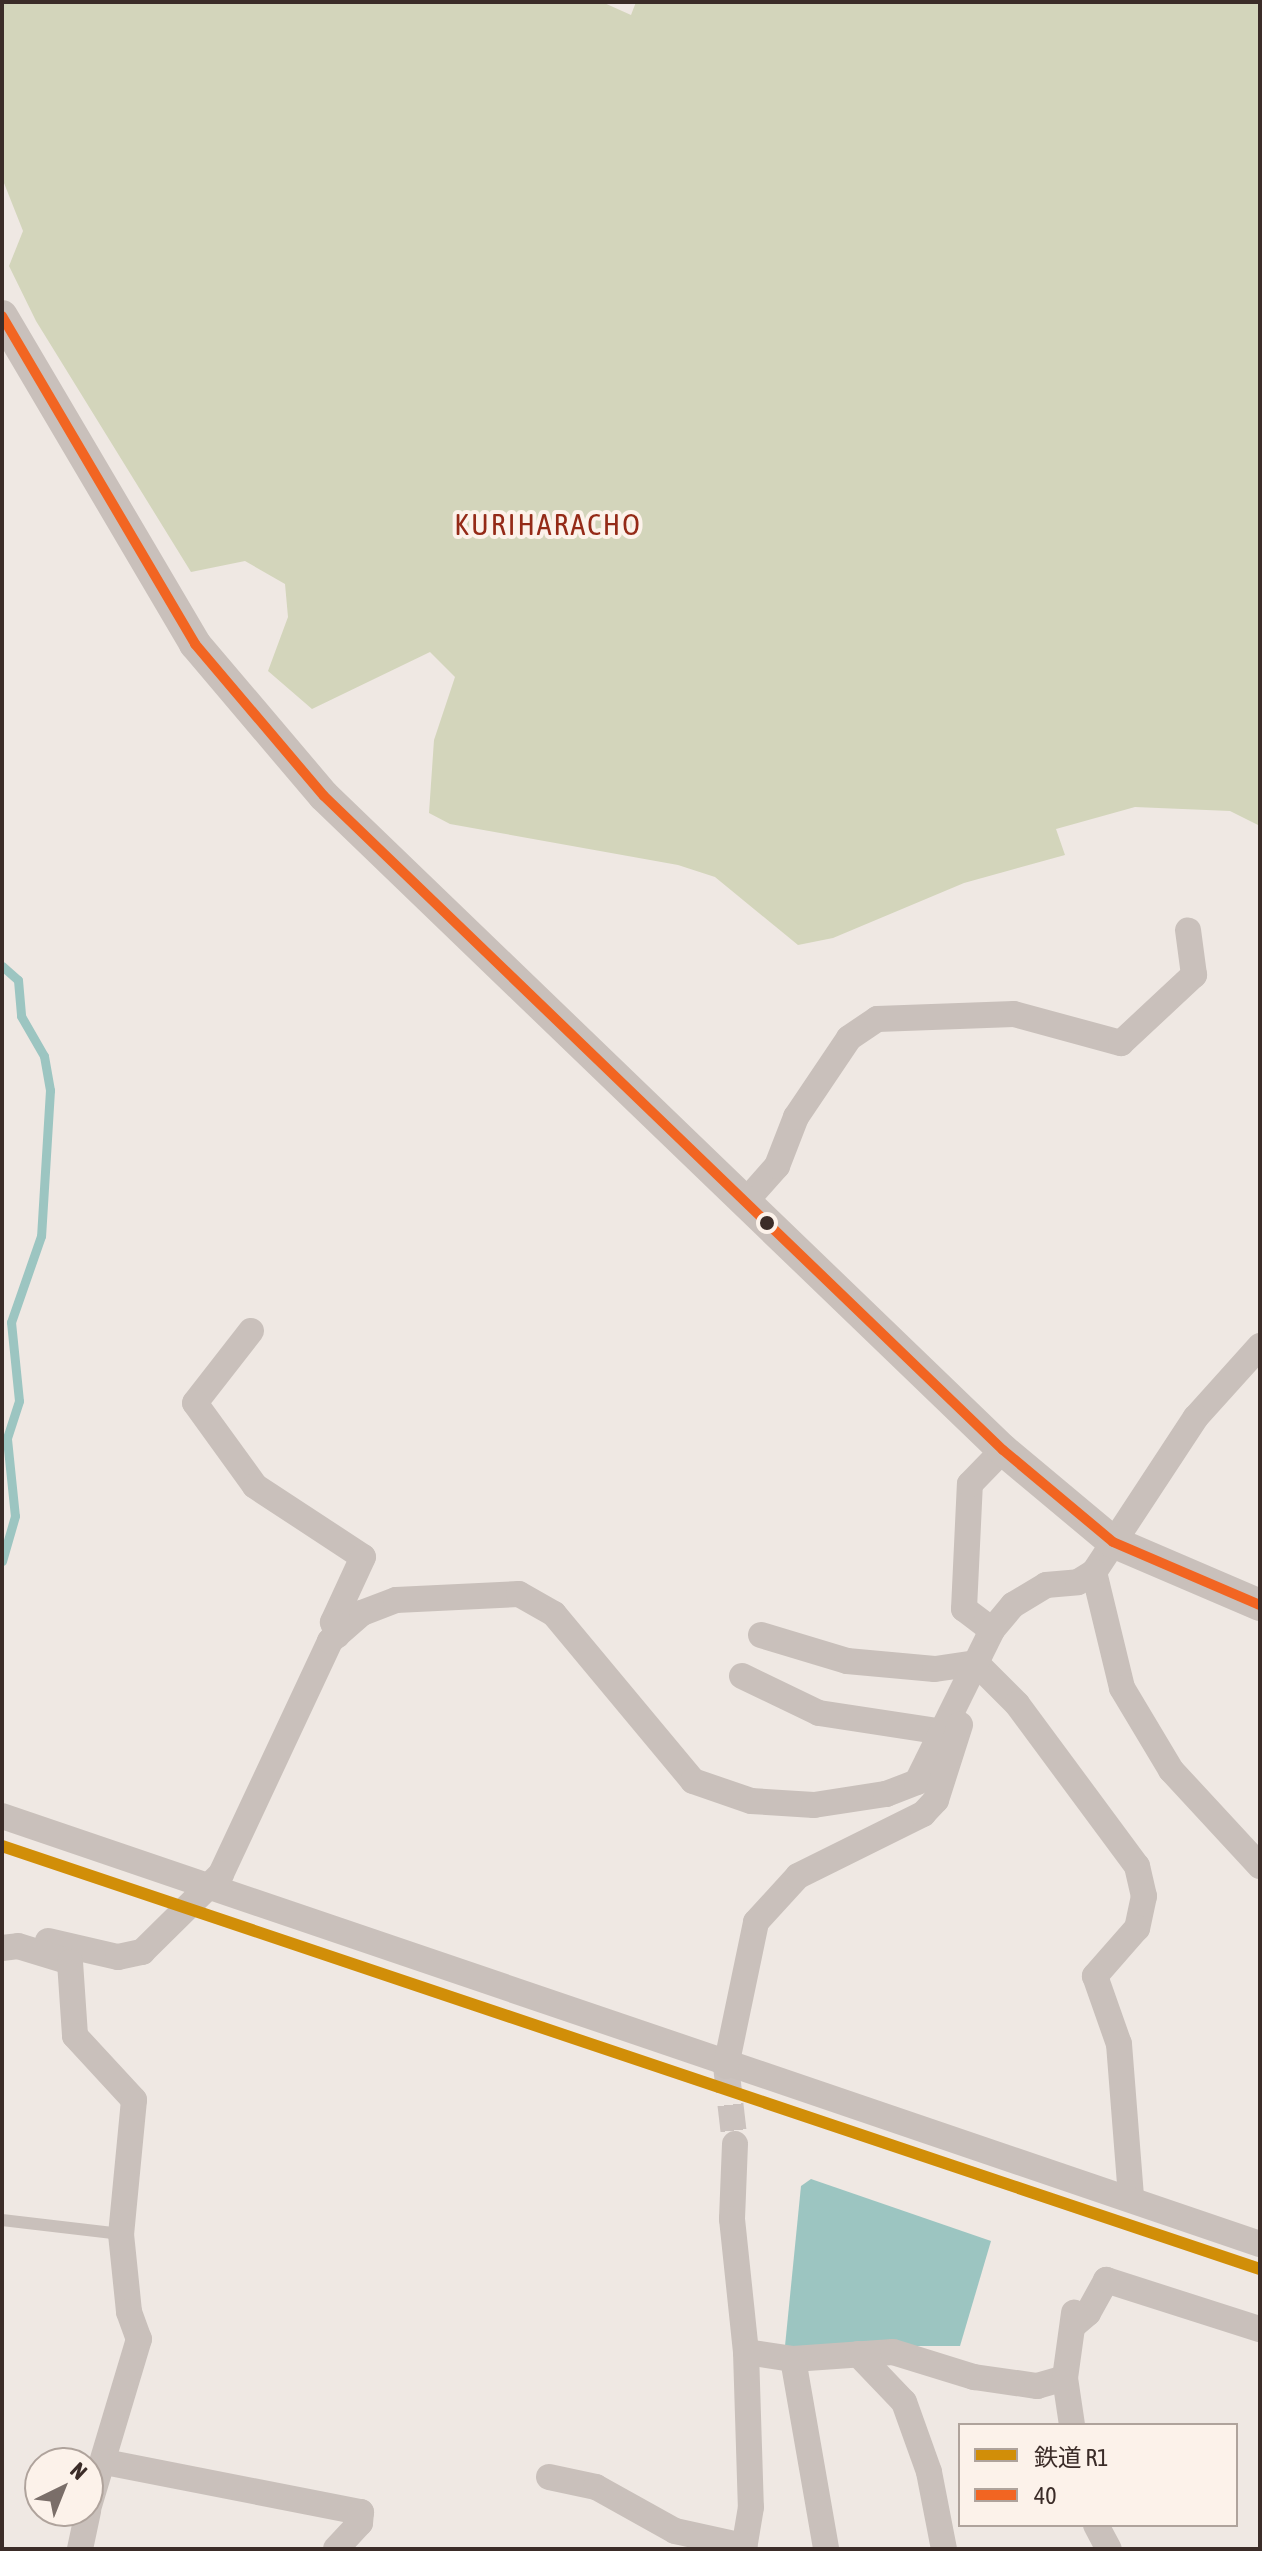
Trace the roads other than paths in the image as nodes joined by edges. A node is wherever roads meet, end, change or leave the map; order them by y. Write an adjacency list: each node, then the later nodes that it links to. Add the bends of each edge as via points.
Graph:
1 (2, 316): 3 (street, via 195,644 324,796)
2 (1188, 930): 3 (street, via 1194,975 1121,1043 1014,1014 877,1019 849,1038 796,1117 777,1166)
3 (746, 1201): 6 (street)
4 (251, 1331): 11 (street, via 195,1403 255,1486 363,1557 333,1622)
5 (1260, 1346): 7 (street, via 1196,1417)
6 (1003, 1450): 7 (street); 10 (street, via 970,1484 964,1609)
7 (1113, 1542): 8 (street); 9 (street)
8 (1094, 1572): 10 (street, via 1078,1582 1046,1585 1013,1605); 17 (street, via 1122,1688 1171,1770)
9 (1260, 1605)
10 (992, 1630): 13 (street)
11 (337, 1635): 15 (street, via 362,1613 396,1600 519,1594 554,1614 693,1781 751,1801 814,1805 886,1794 917,1782); 18 (street, bridge, via 221,1874 142,1952 118,1957 18,1934)
12 (761, 1635): 13 (street, via 847,1661 935,1669)
13 (976, 1663): 15 (street); 22 (street, via 1017,1704 1137,1866 1144,1896 1137,1928 1095,1976 1119,2044)
14 (742, 1676): 15 (street, via 819,1713)
15 (946, 1726): 20 (street, via 961,1725 930,1807 798,1876 756,1922)
16 (2, 1816): 20 (street)
17 (1260, 1866)
18 (2, 1938)
19 (2, 1948): 24 (street, via 18,1946 70,1962 75,2036 134,2100)
20 (726, 2066): 22 (street)
21 (735, 2144): 27 (street, via 732,2219)
22 (1131, 2198): 25 (street)
23 (2, 2220): 24 (lane)
24 (121, 2234): 32 (street, via 129,2312 139,2339)
25 (1260, 2244)
26 (1260, 2329): 30 (street, via 1106,2280 1088,2313 1073,2319)
27 (746, 2352): 29 (street); 37 (street, via 751,2507)
28 (858, 2354): 29 (street); 30 (street, via 893,2352 974,2377 1037,2386); 41 (street, via 904,2402 929,2472)
29 (793, 2359): 40 (street)
30 (1065, 2378): 31 (street)
31 (1072, 2423)
32 (105, 2462): 39 (street, via 361,2512 360,2523)
33 (549, 2477): 36 (street, via 596,2487)
34 (85, 2527): 38 (street)
35 (1097, 2527): 42 (street)
36 (669, 2540): 37 (street)
37 (744, 2548)
38 (80, 2549)
39 (336, 2549)
40 (826, 2549)
41 (944, 2549)
42 (1109, 2549)

